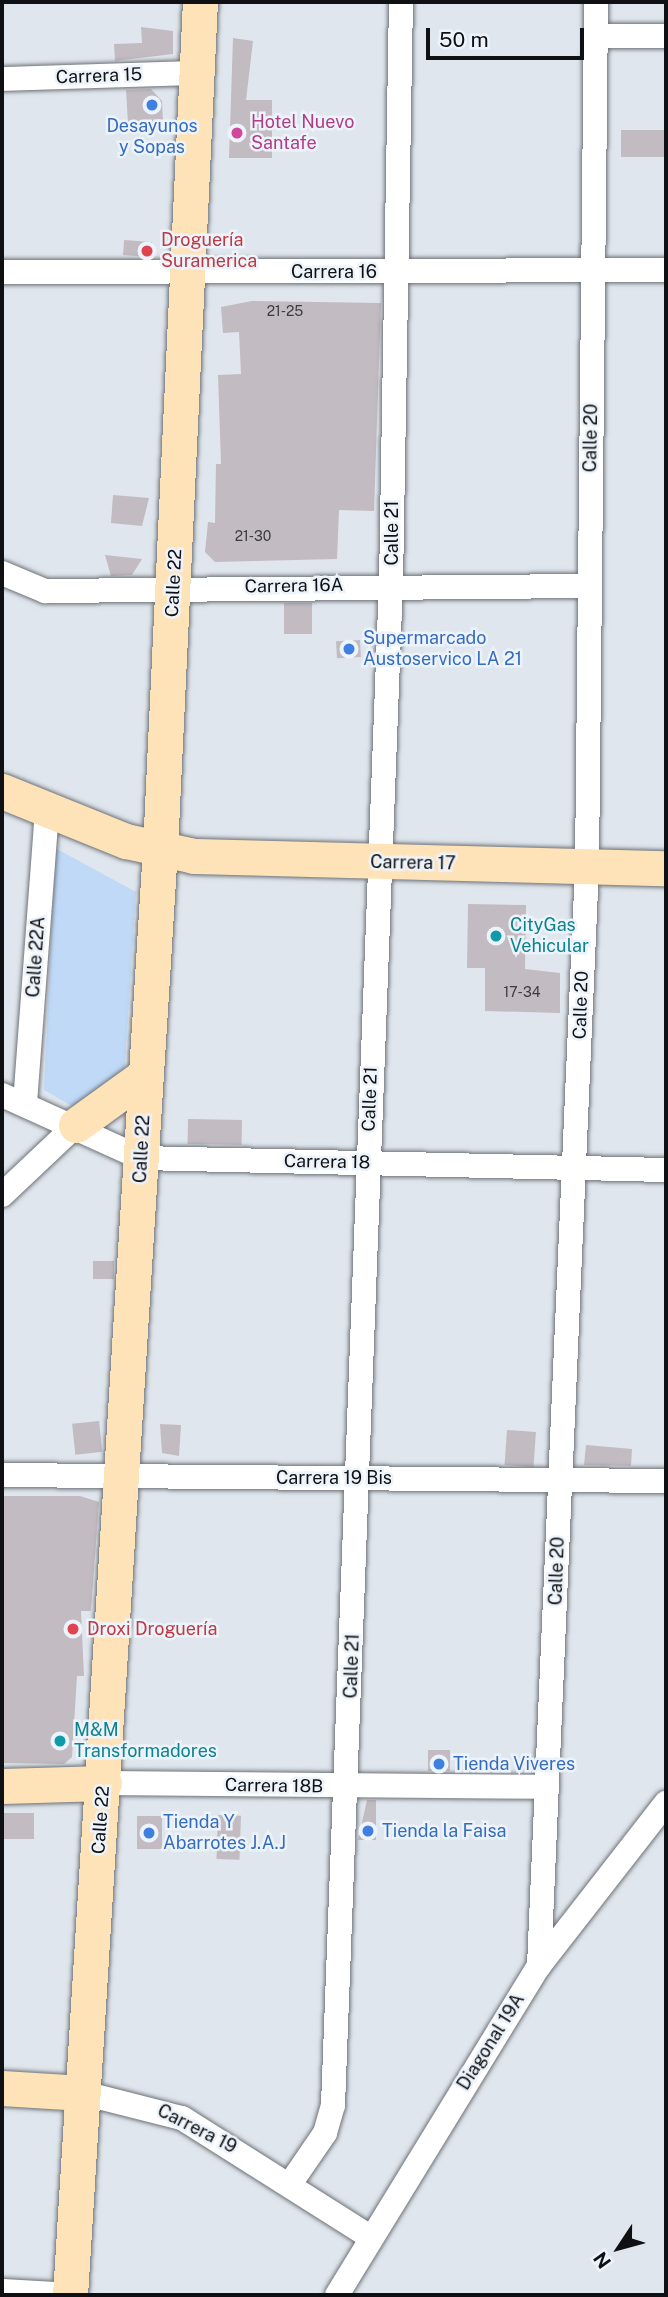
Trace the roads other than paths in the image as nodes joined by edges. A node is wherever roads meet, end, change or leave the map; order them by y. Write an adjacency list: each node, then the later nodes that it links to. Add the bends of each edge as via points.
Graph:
1 (200, 2): 6 (street, Calle 22)
2 (401, 2): 10 (street, Calle 21)
3 (596, 2): 4 (street, Calle 20)
4 (597, 36): 5 (street); 8 (street, Calle 20)
5 (666, 36)
6 (197, 73): 7 (street, Carrera 15); 12 (street, Calle 22)
7 (2, 79)
8 (594, 270): 9 (street, Carrera 16); 10 (street, Carrera 16); 15 (street, Calle 20)
9 (666, 270)
10 (393, 271): 12 (street, Carrera 16); 14 (street, Calle 21)
11 (2, 272): 12 (street, Carrera 16)
12 (187, 272): 16 (street, Calle 22)
13 (2, 573): 16 (street, Carrera 16A, via 45,591)
14 (391, 584): 15 (street, Carrera 16A); 16 (street, Carrera 16A); 21 (street, Calle 21)
15 (589, 586): 22 (street, Calle 20)
16 (174, 590): 20 (street, Calle 22)
17 (2, 768): 20 (street, Carrera 17)
18 (2, 791): 19 (street, Carrera 17)
19 (47, 811): 20 (street, Carrera 17); 26 (street, Calle 22A)
20 (160, 849): 21 (street, Carrera 17, via 230,859); 24 (street, Calle 22)
21 (378, 862): 22 (street, Carrera 17); 29 (street, Calle 21)
22 (587, 867): 23 (street, Carrera 17); 30 (street, Calle 20)
23 (666, 868)
24 (145, 1075): 27 (street); 28 (street, Calle 22)
25 (2, 1095): 26 (street, Carrera 18)
26 (25, 1103): 27 (street, Carrera 18)
27 (76, 1125): 28 (street, Carrera 18); 32 (street)
28 (141, 1157): 29 (street, Carrera 18); 34 (street, Calle 22)
29 (368, 1163): 30 (street, Carrera 18); 35 (street, Calle 21)
30 (574, 1168): 31 (street, Carrera 18); 36 (street, Calle 20)
31 (666, 1170)
32 (2, 1195)
33 (2, 1475): 34 (street, Carrera 19 Bis)
34 (124, 1476): 35 (street, Carrera 19 Bis); 38 (street, Calle 22)
35 (359, 1478): 36 (street, Carrera 19 Bis); 40 (street, Calle 21)
36 (561, 1480): 37 (street, Carrera 19 Bis); 41 (street, Calle 20)
37 (666, 1481)
38 (104, 1783): 39 (street, Carrera 18B); 40 (street, Carrera 18B); 45 (street, Calle 22)
39 (2, 1786)
40 (347, 1787): 41 (street, Carrera 18B); 46 (street, Calle 21, via 333,2105 326,2133)
41 (547, 1787): 43 (street, Calle 20)
42 (666, 1803): 43 (street, Diagonal 19A)
43 (540, 1966): 47 (street, Diagonal 19A)
44 (2, 2088): 45 (street, Carrera 19)
45 (83, 2093): 46 (street, Carrera 19, via 182,2118); 49 (street, Calle 22)
46 (290, 2184): 47 (street, Carrera 19)
47 (369, 2236): 50 (street, Diagonal 19A)
48 (2, 2291): 49 (street)
49 (71, 2295)
50 (337, 2295)

